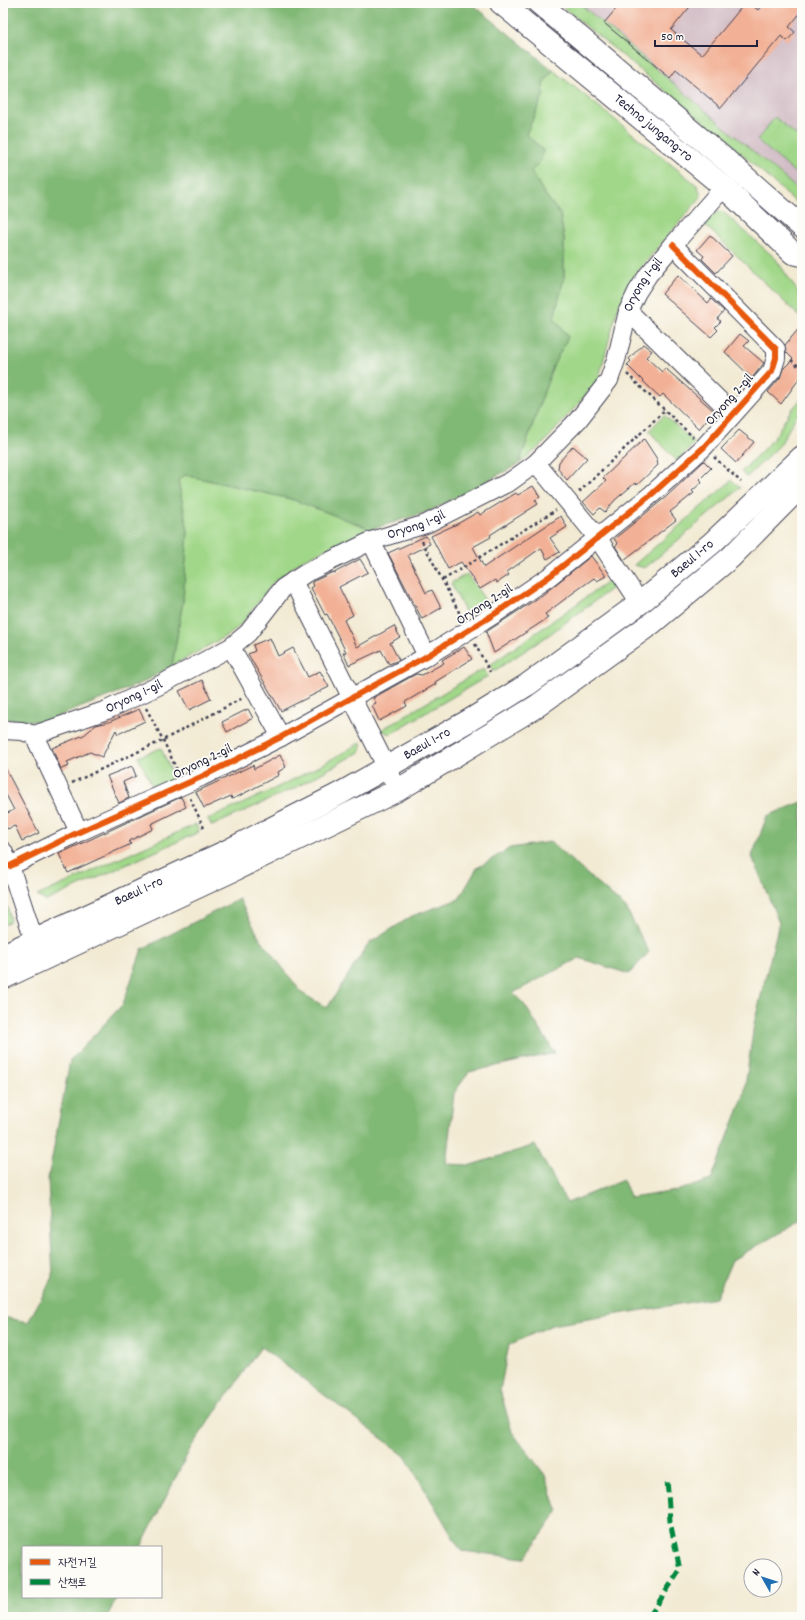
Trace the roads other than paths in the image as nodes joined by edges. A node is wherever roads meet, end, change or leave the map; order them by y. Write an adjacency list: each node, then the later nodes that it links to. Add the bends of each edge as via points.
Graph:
1 (501, 3): 3 (main road, Techno jungang-ro)
2 (539, 3): 4 (main road, Techno jungang-ro)
3 (724, 187): 5 (street, Oryong 1-gil); 6 (main road, Techno jungang-ro, via 793,253)
4 (802, 227)
5 (673, 245): 7 (street, Oryong 1-gil, via 648,275); 8 (street, Oryong 2-gil, via 776,349 772,371)
6 (802, 255)
7 (628, 311): 8 (street); 10 (street, Oryong 1-gil, via 609,380 558,442)
8 (733, 414): 12 (street, Oryong 2-gil, via 704,448 652,494)
9 (802, 457): 15 (main road, Baeul 1-ro, via 712,543)
10 (536, 463): 12 (street); 13 (street, Oryong 1-gil, via 511,481 426,524)
11 (802, 485): 23 (main road, Baeul 1-ro, via 731,557 652,623 537,706)
12 (597, 537): 15 (street); 17 (street, Oryong 2-gil, via 550,576)
13 (370, 541): 14 (street, Oryong 1-gil, via 326,561); 17 (street)
14 (293, 581): 16 (street, Oryong 1-gil, via 283,588 248,633); 18 (street)
15 (640, 603): 22 (main road, Baeul 1-ro, via 527,684)
16 (231, 647): 20 (street, Oryong 1-gil, via 139,696); 21 (street)
17 (427, 656): 18 (street, Oryong 2-gil)
18 (352, 698): 21 (street, Oryong 2-gil); 22 (street)
19 (3, 730): 20 (street, via 22,731)
20 (34, 735): 24 (street)
21 (281, 737): 24 (street, Oryong 2-gil)
22 (388, 767): 23 (street); 26 (main road, Baeul 1-ro, via 226,851)
23 (398, 790): 28 (main road, Baeul 1-ro)
24 (80, 832): 25 (street, Oryong 2-gil)
25 (7, 858): 26 (street)
26 (34, 940): 27 (main road, Baeul 1-ro)
27 (3, 955)
28 (3, 978)

